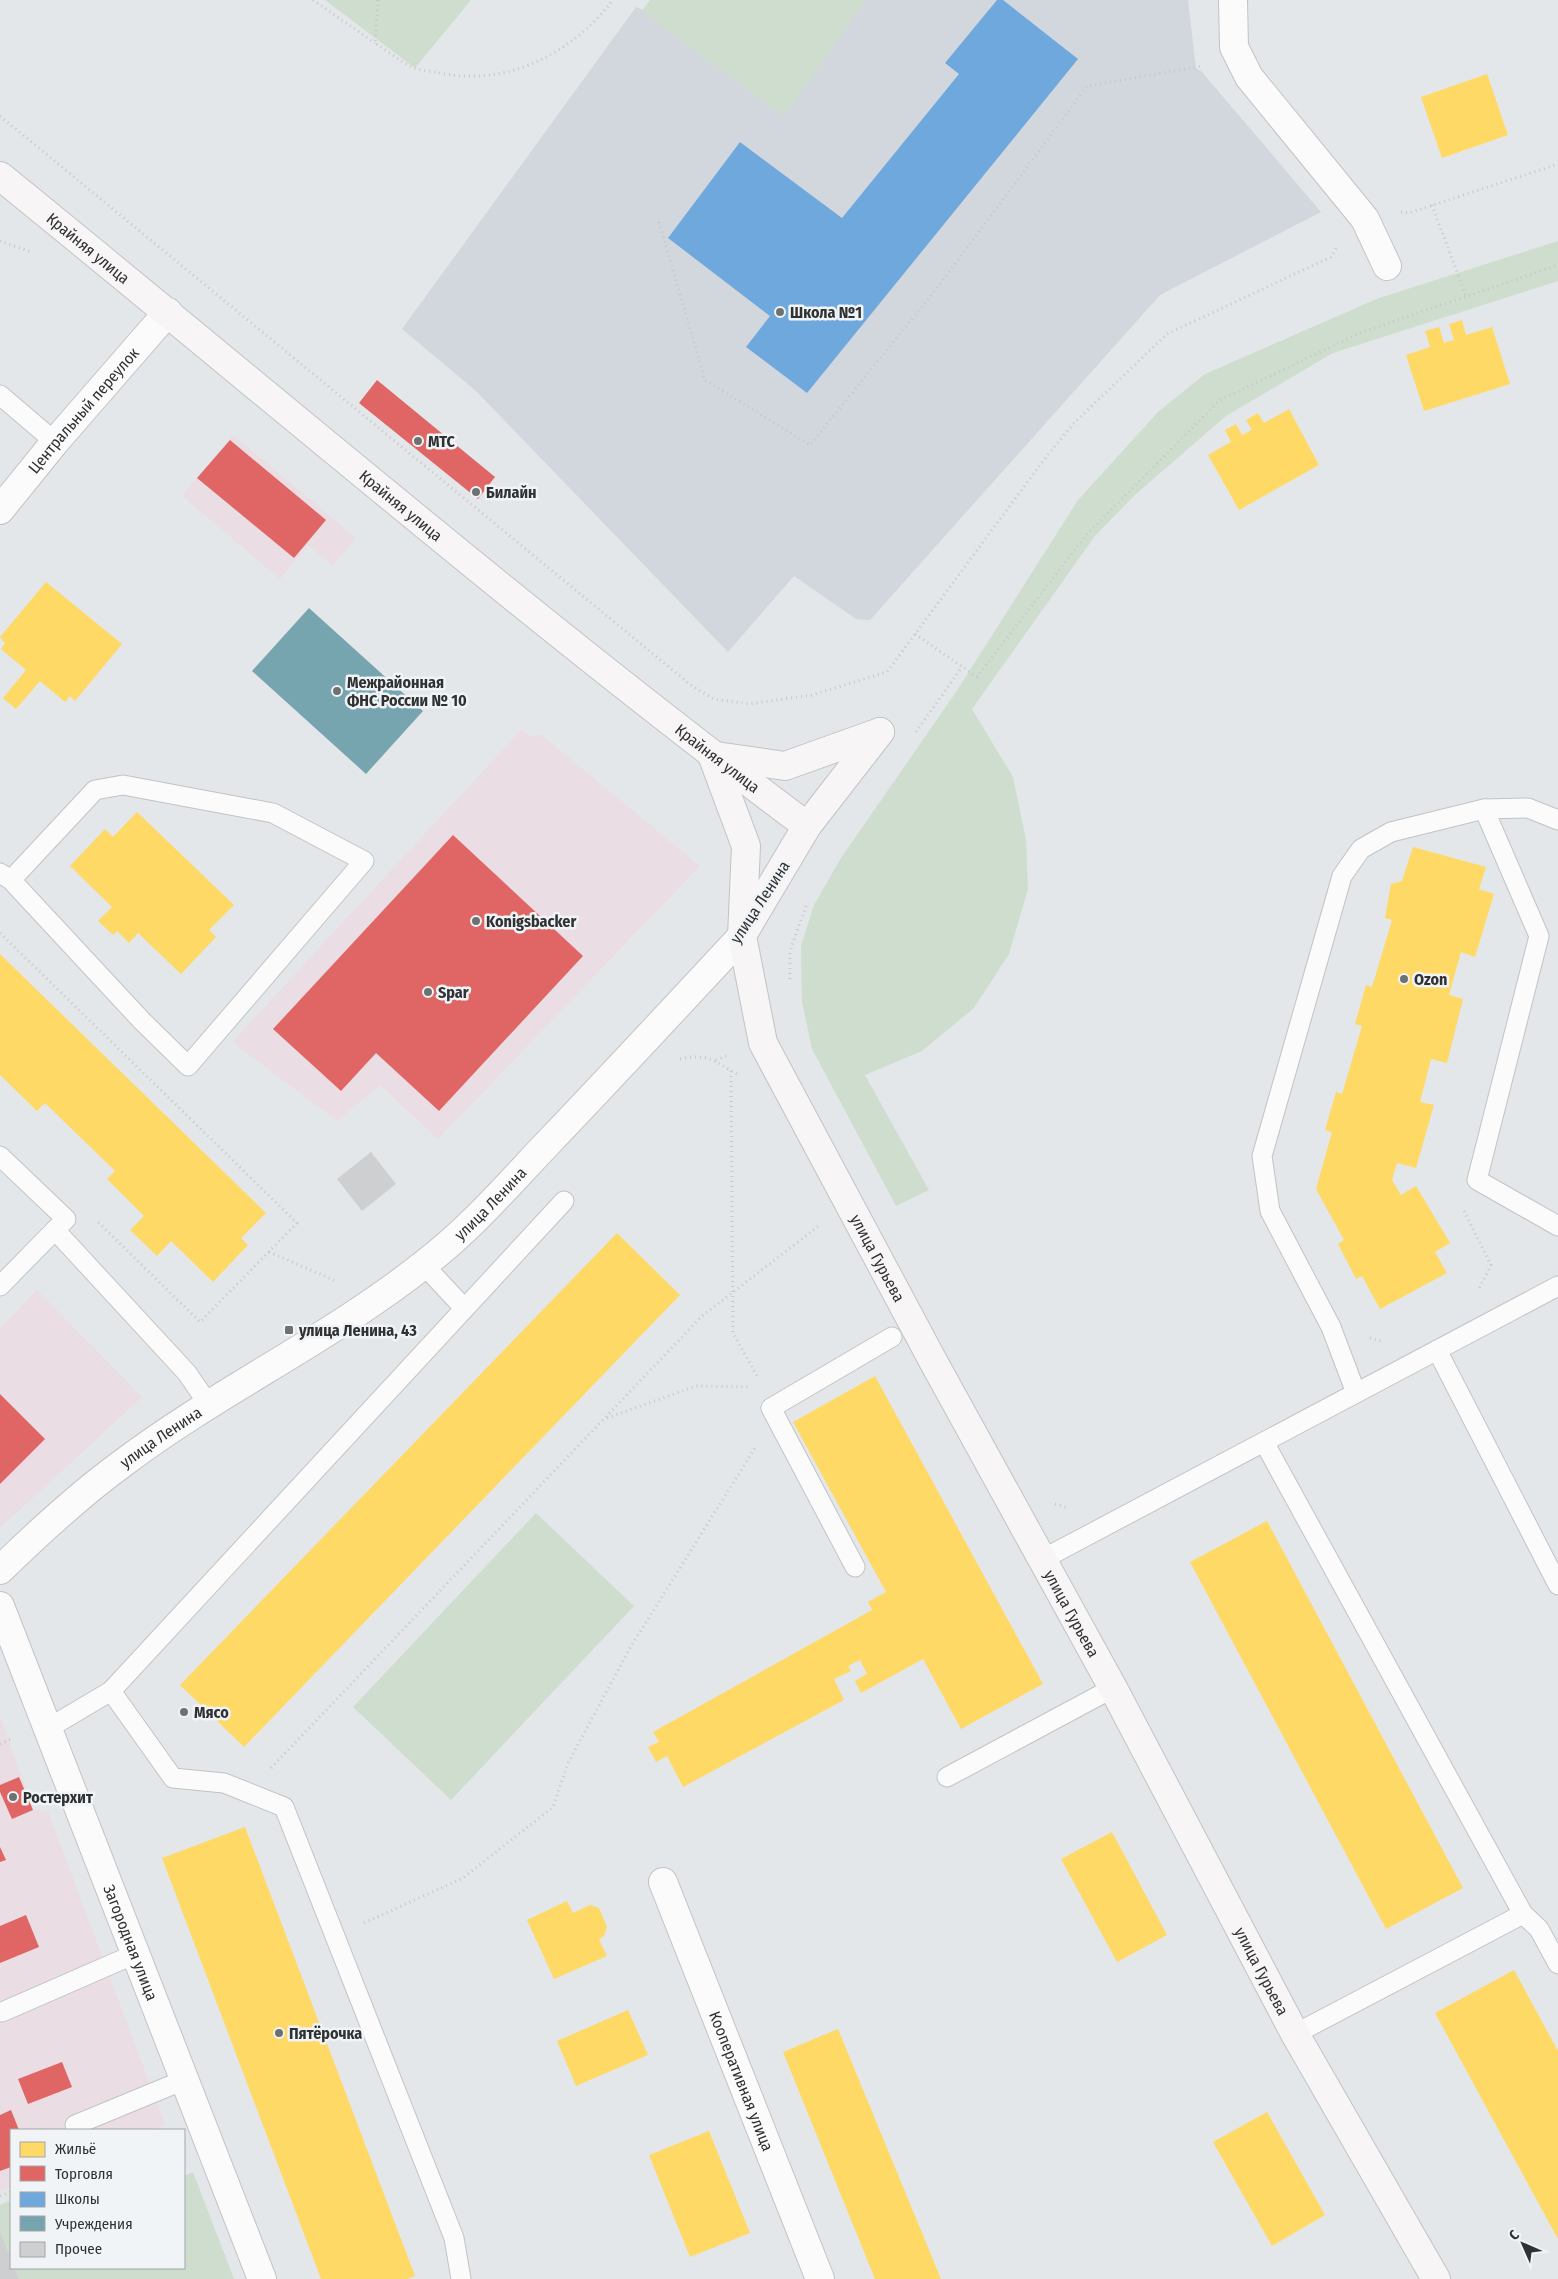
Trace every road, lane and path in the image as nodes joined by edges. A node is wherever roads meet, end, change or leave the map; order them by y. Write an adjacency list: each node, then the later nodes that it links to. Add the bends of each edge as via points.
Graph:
1 (313, 0): 5 (path)
2 (378, 0): 5 (path)
3 (613, 0): 5 (path, via 598,19 565,48 520,69 481,78 415,68)
4 (1233, 0): 6 (street)
5 (376, 43)
6 (1234, 47): 12 (path, via 1213,62 1196,68 1087,86 941,283 810,445 705,380); 17 (street, via 1249,77 1365,219)
7 (0, 116): 23 (path, via 692,686 714,699 749,704 812,695 887,672)
8 (1558, 164): 10 (path)
9 (0, 176): 19 (main road, Крайняя улица)
10 (1432, 205): 11 (path, via 1409,213); 18 (path)
11 (1400, 212)
12 (659, 222)
13 (0, 241): 15 (path)
14 (1340, 241): 23 (path, via 1331,257 1167,334 1074,423)
15 (34, 252)
16 (1558, 265): 18 (path)
17 (1387, 266)
18 (1466, 296): 24 (path, via 1362,332 1220,400 1087,534 977,677)
19 (168, 312): 21 (street, Центральный переулок); 26 (main road, Крайняя улица, via 235,370)
20 (0, 396): 21 (lane)
21 (54, 442): 22 (street, Центральный переулок)
22 (0, 510)
23 (916, 634): 24 (path)
24 (962, 667): 25 (path)
25 (912, 737)
26 (712, 755): 29 (main road, Крайняя улица); 29 (main road, улица Ленина, via 785,766 880,732); 33 (main road, улица Гурьева, via 746,846)
27 (1484, 810): 28 (lane, via 1528,808); 41 (lane, via 1539,936 1478,1180); 56 (lane, via 1391,832 1361,849 1342,876 1262,1156 1270,1212 1331,1327)
28 (1558, 820)
29 (807, 826): 33 (main road, улица Ленина)
30 (5, 877): 30 (lane, via 188,1066 364,861 274,813 123,785 95,790)
31 (809, 898): 34 (path, via 790,952)
32 (0, 933): 43 (path, via 297,1223)
33 (742, 936): 44 (street, улица Ленина, via 456,1239); 61 (main road, улица Гурьева, via 763,1043)
34 (790, 987)
35 (731, 1071): 48 (path)
36 (0, 1156): 42 (lane, via 66,1219)
37 (564, 1200): 50 (lane)
38 (1461, 1205): 49 (path, via 1491,1265)
39 (93, 1217): 43 (path, via 200,1322)
40 (823, 1223): 48 (path)
41 (1558, 1226)
42 (55, 1230): 46 (lane); 57 (lane, via 188,1373)
43 (268, 1252): 45 (path)
44 (424, 1264): 50 (lane); 57 (street, улица Ленина, via 324,1334)
45 (345, 1284)
46 (0, 1286)
47 (1558, 1286): 54 (lane)
48 (733, 1292): 55 (path, via 733,1333); 59 (path, via 702,1316)
49 (1474, 1300)
50 (464, 1308): 67 (lane)
51 (1364, 1336): 53 (path)
52 (892, 1337): 58 (lane)
53 (1392, 1344)
54 (1437, 1350): 56 (lane); 64 (lane)
55 (763, 1387): 58 (path); 59 (path, via 696,1386)
56 (1356, 1393): 60 (lane)
57 (209, 1405): 63 (street, улица Ленина, via 123,1462 58,1515)
58 (773, 1412): 62 (lane); 75 (path, via 630,1648 568,1763 553,1807 463,1878)
59 (606, 1418): 72 (path)
60 (1264, 1442): 61 (lane); 74 (lane)
61 (1043, 1559): 66 (main road, улица Гурьева)
62 (855, 1567)
63 (0, 1570)
64 (1558, 1585)
65 (0, 1606): 68 (street, Загородная улица)
66 (1113, 1688): 71 (lane); 79 (main road, улица Гурьева)
67 (111, 1691): 68 (lane); 72 (lane, via 173,1778 224,1783)
68 (47, 1729): 76 (street, Загородная улица)
69 (13, 1738): 70 (path)
70 (0, 1744)
71 (947, 1777)
72 (248, 1792): 75 (lane, via 284,1806)
73 (663, 1882): 84 (street, Кооперативная улица)
74 (1523, 1914): 77 (lane, via 1539,1929); 79 (lane)
75 (335, 1936): 83 (lane, via 454,2238)
76 (135, 1954): 78 (lane); 80 (street, Загородная улица)
77 (1558, 1964)
78 (2, 2012)
79 (1295, 2034): 85 (main road, улица Гурьева)
80 (184, 2080): 81 (lane); 82 (street, Загородная улица)
81 (75, 2126)
82 (262, 2279)
83 (461, 2279)
84 (820, 2279)
85 (1436, 2279)

